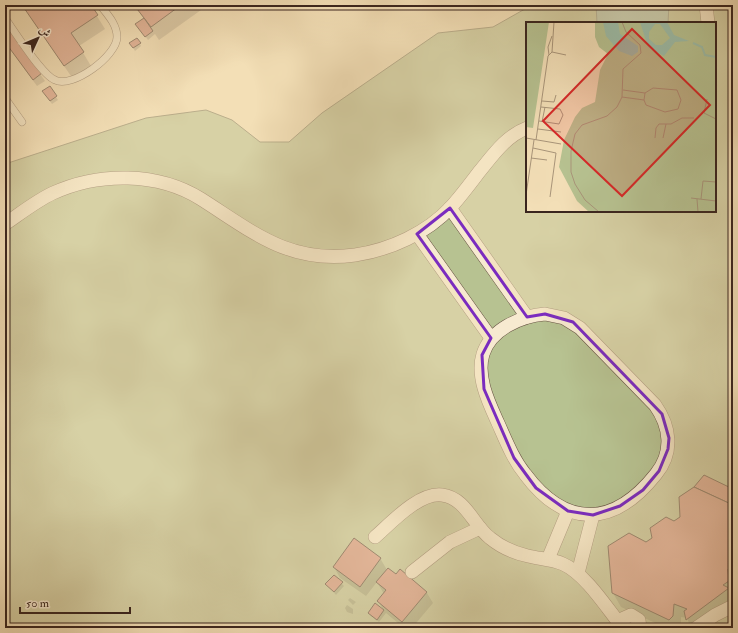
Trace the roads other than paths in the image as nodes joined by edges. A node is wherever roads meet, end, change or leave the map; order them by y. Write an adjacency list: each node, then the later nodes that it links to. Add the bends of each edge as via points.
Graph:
1 (100, 5): 3 (lane, via 113,23 117,36 114,49 105,59 69,82 57,82 47,74)
2 (706, 5): 4 (street)
3 (5, 18)
4 (708, 22)
5 (5, 98): 6 (lane)
6 (22, 122)
7 (526, 129): 8 (street, via 498,148)
8 (450, 208): 10 (street); 11 (street)
9 (7, 218): 10 (street, via 68,187 101,180 135,179 152,180 185,191 262,239 308,254 324,257 356,255 388,247)
10 (417, 234): 12 (street)
11 (526, 317): 12 (street, via 508,325); 14 (street, via 555,315 580,328 662,414 669,438 665,461 643,490 626,503)
12 (491, 338): 13 (street, via 482,355 482,377 488,400 507,444 524,474 536,488)
13 (568, 511): 14 (street); 17 (street)
14 (593, 515): 19 (street)
15 (480, 528): 16 (street, via 459,502 446,496 432,495 416,503); 17 (street, via 514,553); 18 (street, via 450,542)
16 (374, 537)
17 (548, 559): 19 (street, via 564,564)
18 (412, 572)
19 (578, 573): 21 (street)
20 (733, 606): 23 (street)
21 (619, 625): 22 (street, via 622,618 631,615 639,620)
22 (640, 628)
23 (696, 628)

